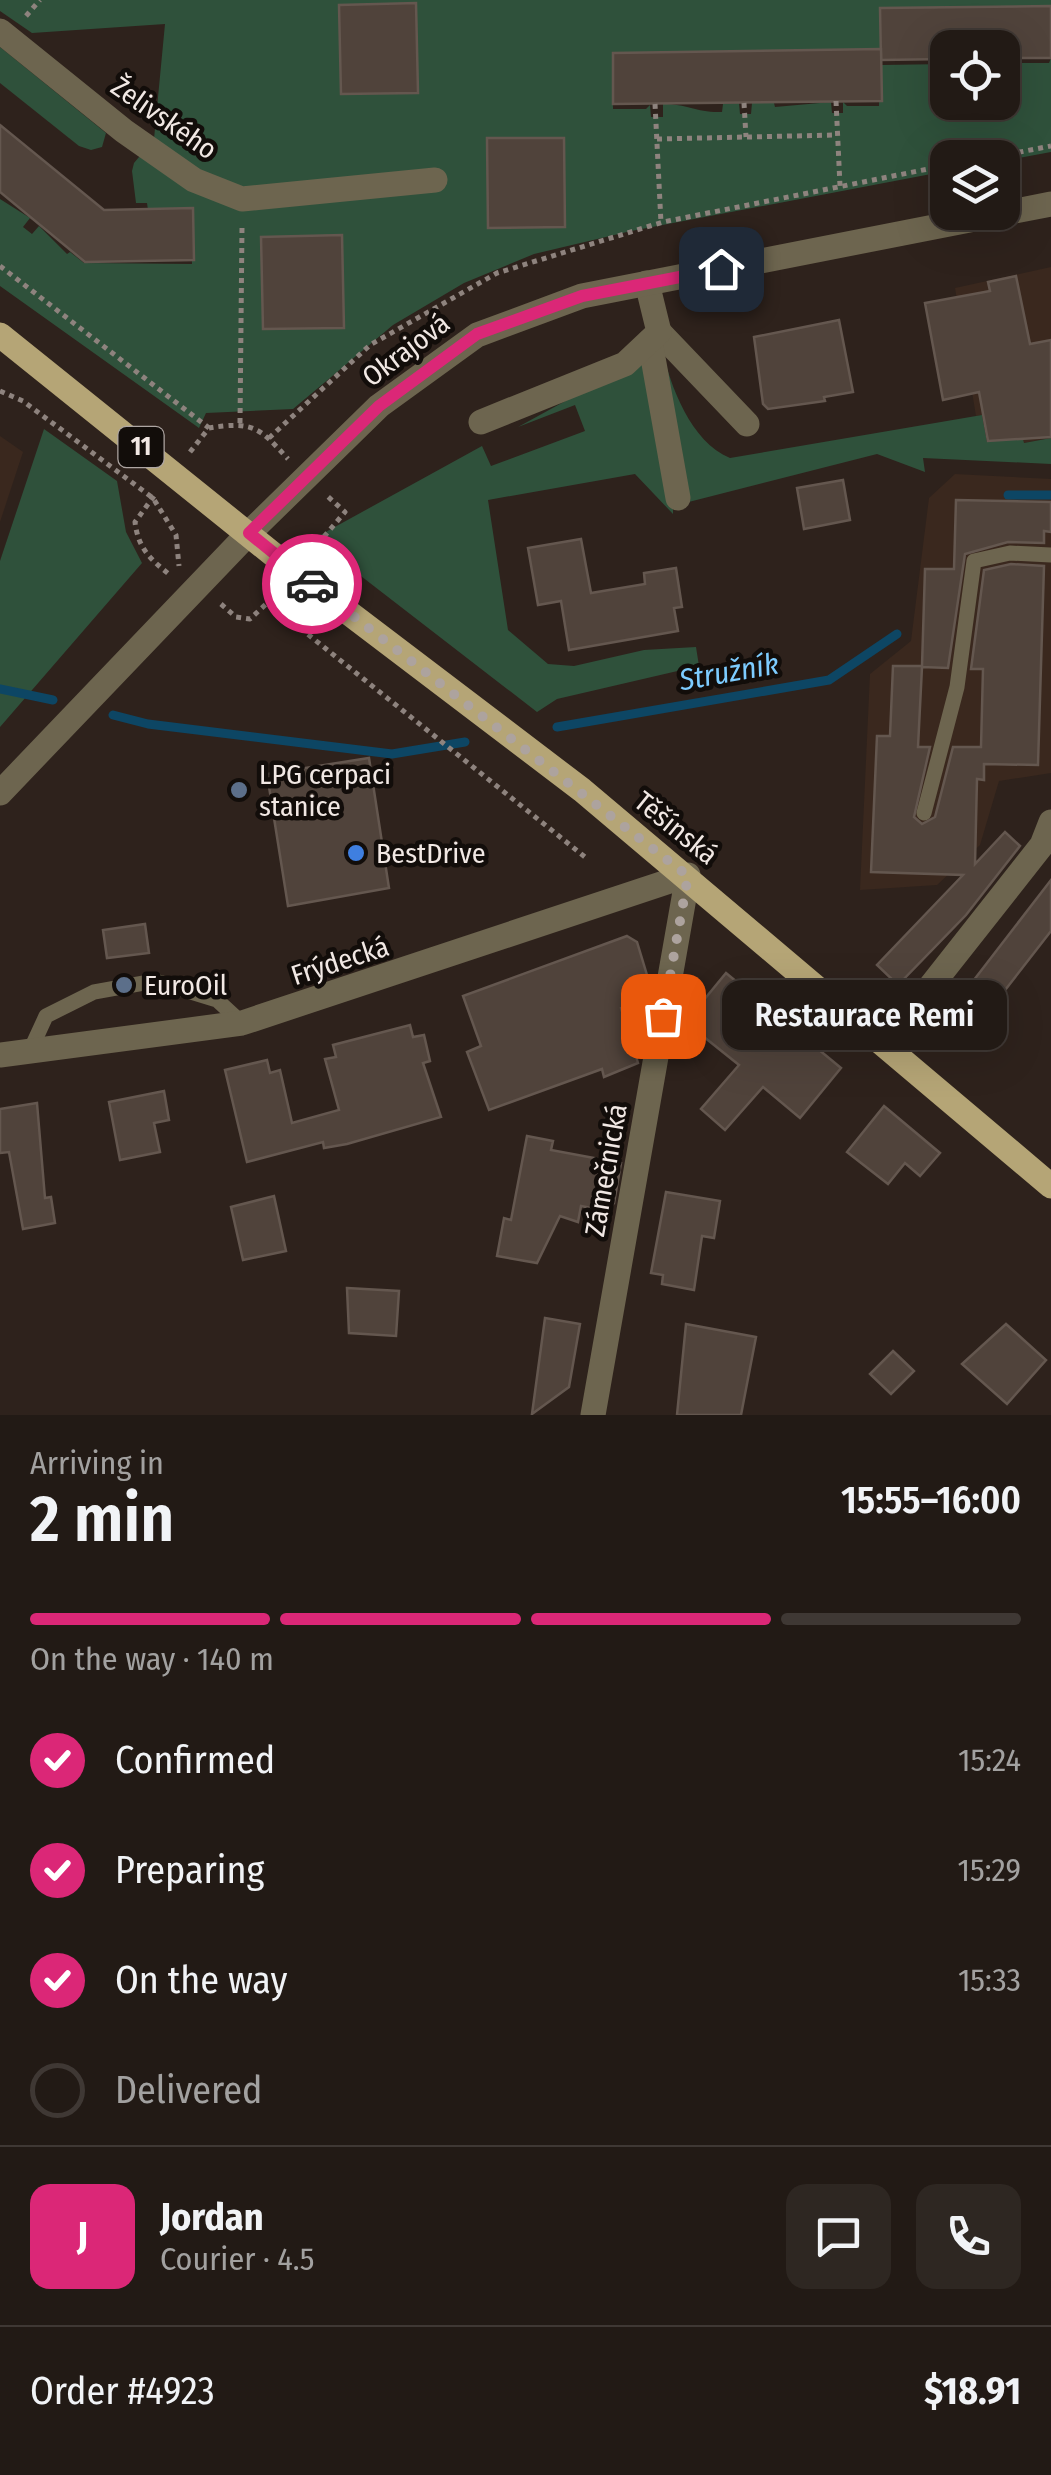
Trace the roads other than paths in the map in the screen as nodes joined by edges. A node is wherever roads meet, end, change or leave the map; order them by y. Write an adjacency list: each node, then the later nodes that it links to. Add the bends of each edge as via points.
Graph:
1 (0, 31): 2 (street, Želivského, via 194,180 242,200)
2 (435, 180)
3 (1051, 204): 4 (street, Okrajová)
4 (648, 283): 6 (street); 12 (street, Okrajová, via 582,296 477,334 379,406)
5 (0, 335): 8 (main road, 11)
6 (654, 337): 9 (street, via 625,364); 10 (street); 11 (street)
7 (0, 352): 8 (lane)
8 (35, 360): 12 (main road, 11)
9 (482, 422)
10 (747, 424)
11 (678, 498)
12 (249, 533): 14 (street); 17 (main road, Těšínská / 11)
13 (1051, 556): 15 (lane, via 1010,553 974,561 957,686)
14 (0, 793)
15 (924, 812)
16 (1051, 822): 18 (street, via 1042,845)
17 (688, 876): 19 (street, Frýdecká); 22 (main road, Těšínská / 11); 23 (street, Zámečnická)
18 (919, 1001)
19 (242, 1023): 20 (street, Frýdecká); 20 (lane, via 217,1000 154,982 94,992 46,1016)
20 (29, 1052): 21 (street, Frýdecká)
21 (0, 1055)
22 (1051, 1186)
23 (593, 1415)

